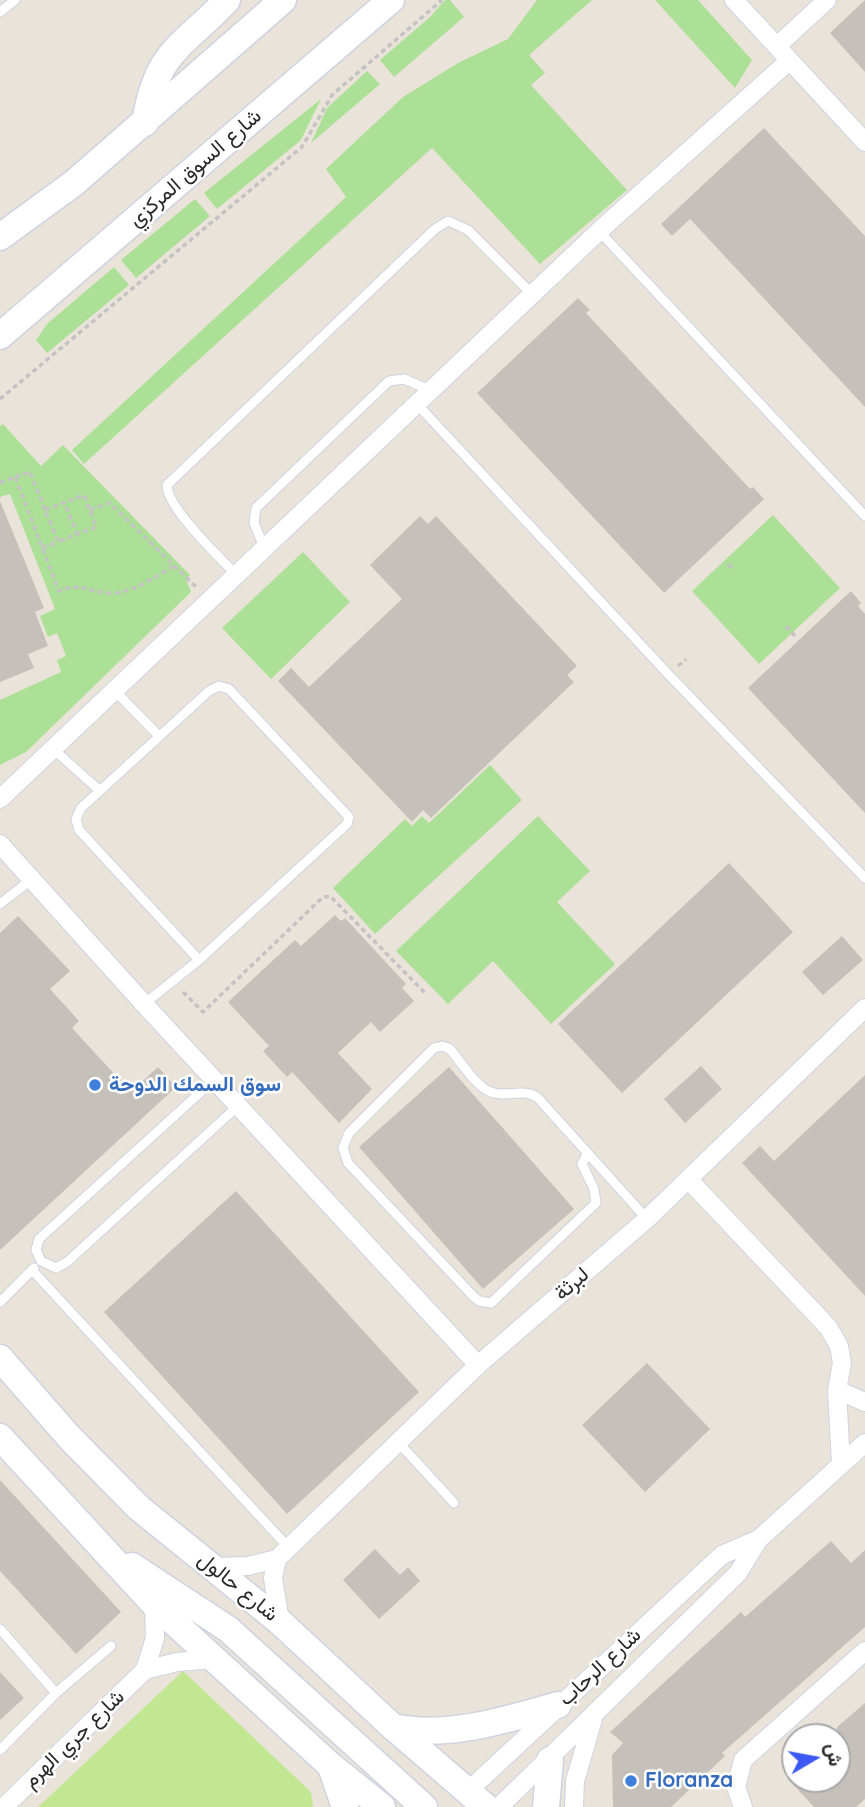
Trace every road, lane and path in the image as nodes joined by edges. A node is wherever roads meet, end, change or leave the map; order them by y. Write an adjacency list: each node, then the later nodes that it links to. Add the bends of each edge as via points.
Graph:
1 (15, 0): 8 (lane)
2 (227, 0): 10 (main road, via 168,57 149,96)
3 (283, 0): 10 (main road)
4 (391, 0): 17 (main road, شارع السوق المركزي)
5 (442, 0): 19 (path, via 332,95 302,147)
6 (734, 0): 9 (street)
7 (827, 0): 9 (street)
8 (0, 12)
9 (783, 54): 11 (street); 13 (street)
10 (145, 123): 12 (main road)
11 (865, 142)
12 (74, 183): 14 (main road); 15 (main road)
13 (599, 231): 16 (street); 26 (lane)
14 (0, 237)
15 (0, 255)
16 (532, 294): 18 (street); 34 (lane, via 468,230 448,221 435,229 167,485 175,507)
17 (0, 336)
18 (430, 390): 20 (street); 29 (lane, via 404,379 389,381 256,508 254,523)
19 (0, 399)
20 (416, 403): 29 (street); 44 (lane)
21 (15, 477): 22 (path); 24 (path, via 30,472); 30 (path)
22 (0, 483)
23 (64, 502): 24 (path); 25 (path, via 84,495); 27 (path)
24 (45, 510): 28 (path)
25 (90, 510): 27 (path, via 96,527); 32 (path, via 110,503)
26 (865, 516)
27 (77, 534): 28 (path)
28 (58, 542): 30 (path)
29 (264, 547): 34 (street)
30 (42, 548): 32 (path, via 59,591 78,585 96,592 124,592)
31 (728, 564): 33 (path)
32 (174, 566): 35 (path)
33 (733, 569)
34 (235, 574): 35 (street)
35 (208, 599): 38 (street)
36 (786, 626): 37 (path)
37 (796, 636)
38 (113, 689): 39 (lane); 40 (street)
39 (158, 735): 41 (lane); 47 (lane, via 209,691 219,686 229,689 349,817 347,824)
40 (51, 747): 41 (lane); 42 (street)
41 (99, 790): 47 (lane, via 80,808 79,830)
42 (0, 799)
43 (0, 844): 45 (street)
44 (865, 878)
45 (32, 879): 46 (lane); 50 (street)
46 (0, 904)
47 (200, 960): 48 (lane)
48 (172, 980): 49 (path, via 203,1012 323,897 330,896); 50 (lane)
49 (426, 994)
50 (144, 1004): 52 (street)
51 (865, 1008): 55 (street, لبرثة)
52 (214, 1080): 53 (street); 57 (lane, via 39,1239 36,1250)
53 (238, 1106): 57 (lane, via 67,1262 56,1268); 61 (street)
54 (588, 1153): 54 (lane, via 534,1094 485,1090 450,1049 442,1046 434,1048 349,1133 343,1149 348,1163 464,1286 479,1301 491,1303 596,1202 582,1164); 56 (lane)
55 (688, 1179): 56 (street, لبرثة); 62 (street, via 828,1327 842,1363)
56 (646, 1219): 61 (street, لبرثة)
57 (41, 1261): 58 (lane)
58 (32, 1270): 59 (lane); 71 (lane)
59 (0, 1302)
60 (0, 1358): 72 (main road, شارع حالول, via 139,1508)
61 (478, 1365): 65 (street, لبرثة)
62 (837, 1390): 63 (street); 67 (street)
63 (865, 1402)
64 (0, 1437): 70 (main road)
65 (398, 1442): 68 (lane); 71 (street, لبرثة)
66 (865, 1443): 67 (street, شارع الرحاب)
67 (841, 1464): 69 (street, شارع الرحاب)
68 (454, 1503)
69 (759, 1539): 81 (street, شارع الرحاب, via 722,1555); 82 (street, شارع الرحاب, via 738,1573)
70 (99, 1545): 73 (main road); 91 (main road, via 228,1629)
71 (283, 1553): 72 (street, via 248,1566); 74 (street, via 273,1578)
72 (214, 1567): 74 (main road, شارع حالول)
73 (154, 1604): 78 (main road); 79 (street, شارع جري الهرم, via 155,1638)
74 (280, 1622): 83 (main road, شارع حالول)
75 (0, 1629): 80 (lane)
76 (111, 1646): 80 (lane)
77 (865, 1651): 95 (street, via 743,1760 736,1787)
78 (215, 1659): 79 (street); 86 (main road)
79 (145, 1670): 88 (street, شارع جري الهرم)
80 (56, 1693): 84 (lane)
81 (558, 1705): 83 (main road, via 449,1729); 87 (street, شارع الرحاب)
82 (595, 1714): 85 (street, شارع الرحاب); 94 (street, via 575,1781)
83 (393, 1727): 87 (main road, شارع حالول)
84 (0, 1749)
85 (550, 1760): 92 (street, شارع الرحاب); 93 (main road)
86 (331, 1766): 89 (main road); 90 (main road)
87 (468, 1802)
88 (4, 1807)
89 (345, 1807)
90 (382, 1807)
91 (424, 1807)
92 (499, 1807)
93 (546, 1807)
94 (574, 1807)
95 (743, 1807)

